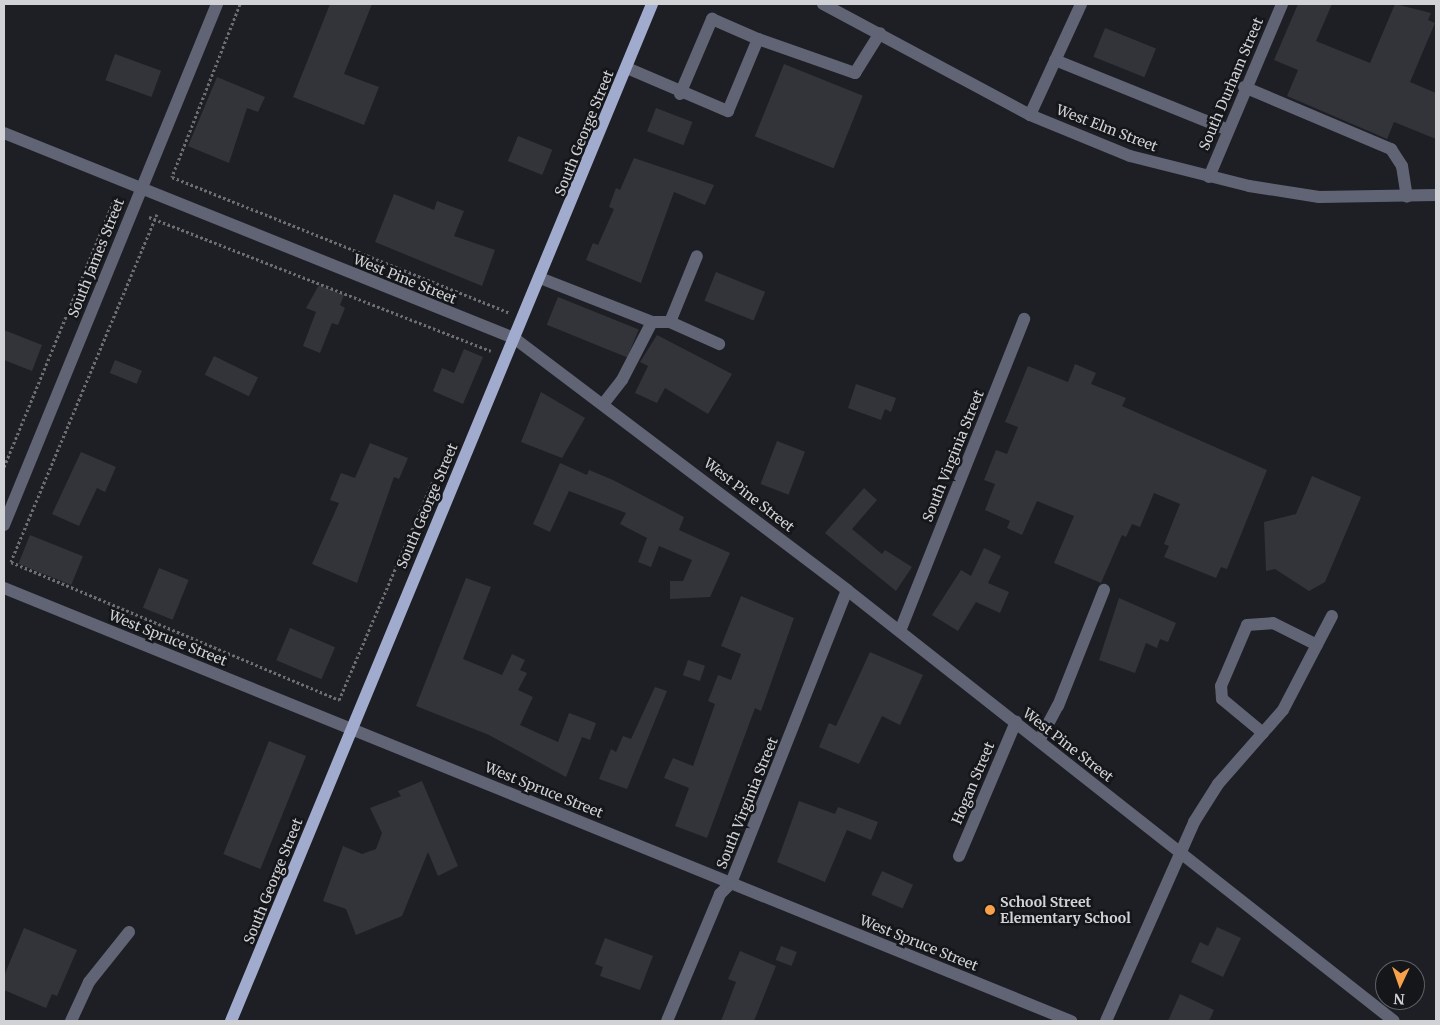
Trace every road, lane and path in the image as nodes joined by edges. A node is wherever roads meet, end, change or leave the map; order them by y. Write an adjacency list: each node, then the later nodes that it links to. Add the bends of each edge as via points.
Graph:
1 (217, 4): 17 (street, South James Street)
2 (240, 4): 26 (path, via 172,177)
3 (652, 4): 10 (main road, South George Street)
4 (823, 4): 7 (street, West Elm Street)
5 (1081, 4): 9 (street)
6 (1282, 4): 11 (street, South Durham Street)
7 (880, 33): 8 (street, via 855,73); 13 (street, West Elm Street)
8 (758, 39): 12 (street, via 728,111); 12 (street, via 712,20)
9 (1055, 60): 13 (street); 14 (street)
10 (627, 68): 12 (street); 25 (main road, South George Street)
11 (1244, 87): 14 (street, South Durham Street); 19 (street, via 1392,150 1402,166)
12 (680, 94)
13 (1030, 115): 16 (street, West Elm Street, via 1130,156)
14 (1226, 129): 16 (street, South Durham Street)
15 (4, 134): 17 (street, West Pine Street)
16 (1209, 176): 19 (street, West Elm Street, via 1319,197)
17 (140, 189): 30 (street, West Pine Street); 36 (street, South James Street)
18 (1436, 196): 19 (street, West Elm Street)
19 (1407, 197)
20 (113, 203): 35 (path)
21 (157, 214): 23 (path)
22 (149, 216): 23 (path)
23 (155, 219): 32 (path); 34 (path, via 11,562 339,700)
24 (697, 256): 29 (street)
25 (540, 278): 28 (street); 30 (main road, South George Street)
26 (510, 313)
27 (1024, 319): 41 (street, South Virginia Street)
28 (652, 322): 29 (street); 33 (street, via 622,380)
29 (670, 322): 31 (street)
30 (514, 338): 33 (street, West Pine Street); 44 (main road, South George Street)
31 (719, 344)
32 (491, 351)
33 (604, 402): 38 (street, West Pine Street)
34 (440, 464)
35 (4, 467)
36 (4, 525)
37 (4, 588): 44 (street, West Spruce Street)
38 (847, 590): 41 (street, West Pine Street); 49 (street, South Virginia Street)
39 (1104, 590): 46 (street, via 1058,706)
40 (1332, 616): 42 (street)
41 (900, 631): 43 (street, West Pine Street)
42 (1317, 645): 45 (street, via 1283,710); 45 (street, via 1273,623 1247,625 1221,686 1222,699)
43 (1016, 722): 46 (street, West Pine Street); 48 (street, Hogan Street)
44 (351, 727): 49 (street, West Spruce Street); 52 (main road, South George Street)
45 (1263, 733): 47 (street, via 1218,784)
46 (1039, 741): 47 (street, West Pine Street)
47 (1178, 851): 55 (street); 56 (street, West Pine Street)
48 (959, 856)
49 (732, 883): 53 (street, South Virginia Street, via 720,894); 54 (street, West Spruce Street)
50 (129, 932): 51 (street, via 89,982)
51 (71, 1021)
52 (232, 1021)
53 (668, 1021)
54 (1071, 1021)
55 (1106, 1021)
56 (1394, 1021)

